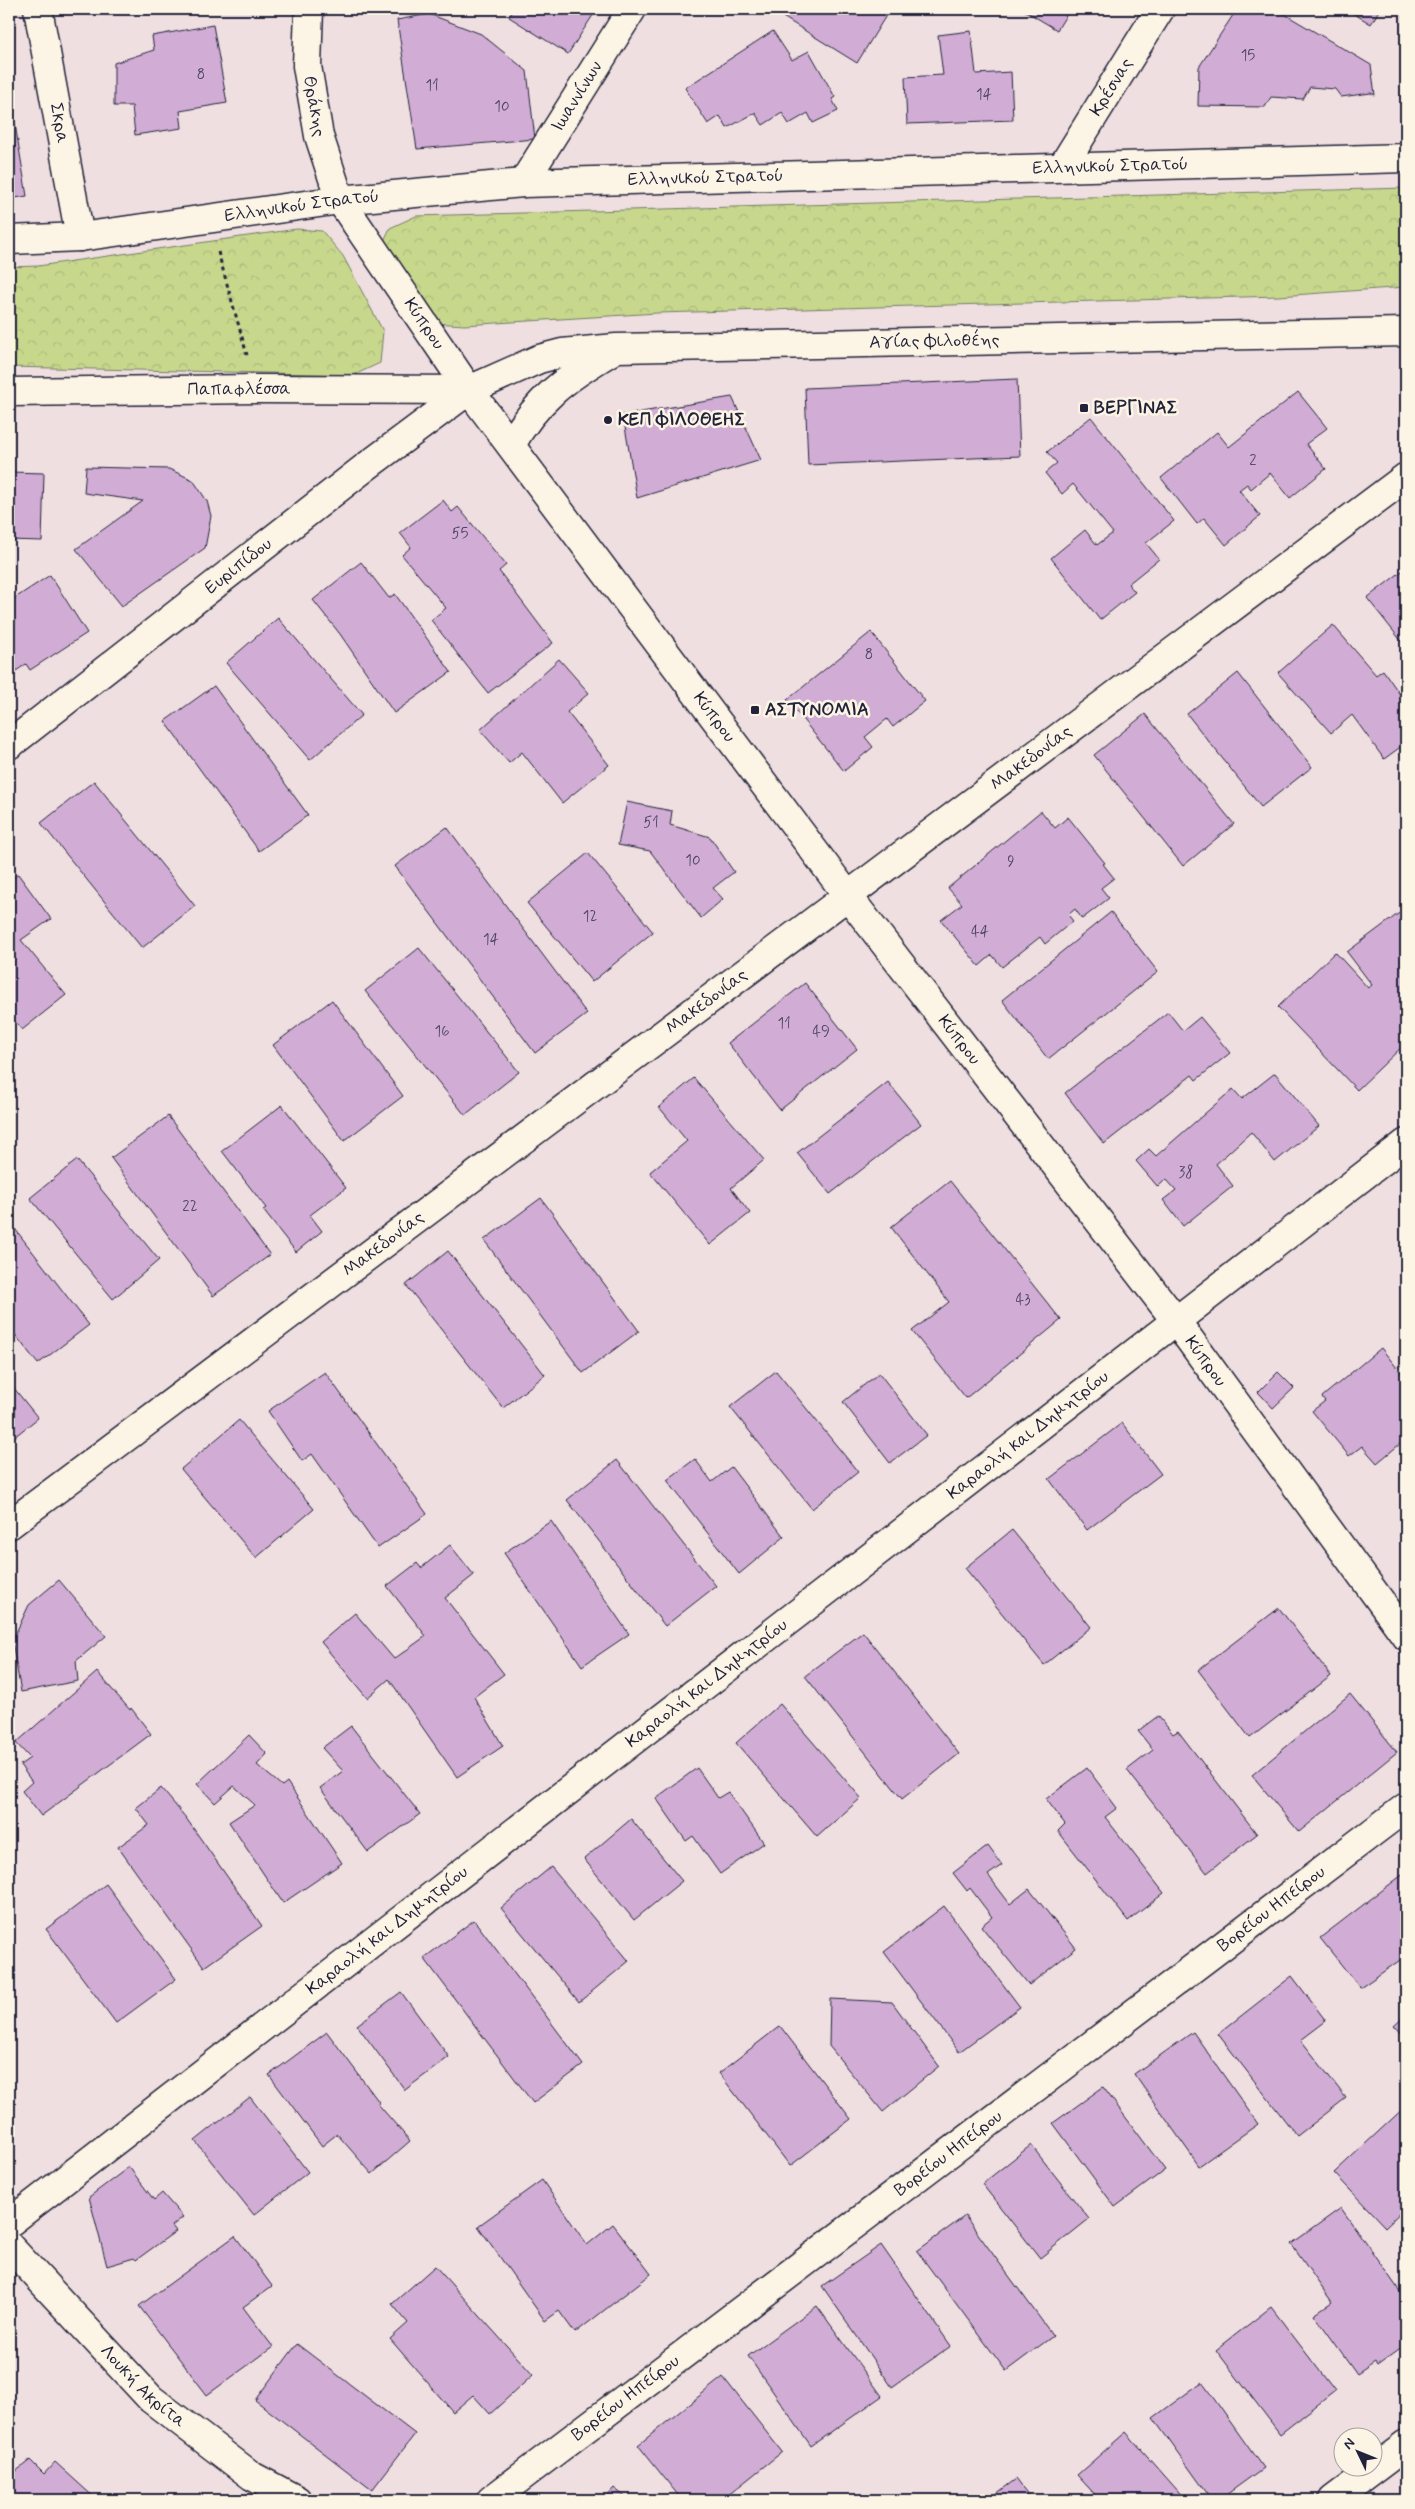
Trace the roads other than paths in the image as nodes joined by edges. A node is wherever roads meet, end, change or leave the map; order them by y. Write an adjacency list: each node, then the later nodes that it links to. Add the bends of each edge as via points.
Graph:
1 (38, 9): 9 (street, Σκρα)
2 (309, 9): 8 (street, Θράκης, via 307,66 319,136)
3 (632, 9): 7 (street, Ιωαννίνων)
4 (1160, 9): 6 (street, Κρέσνας)
5 (1406, 158): 6 (street, Ελληνικού Στρατού)
6 (1062, 167): 7 (street, Ελληνικού Στρατού)
7 (523, 183): 8 (street, Ελληνικού Στρατού)
8 (340, 200): 9 (street, Ελληνικού Στρατού); 13 (street, Κύπρου)
9 (80, 237): 10 (street, Ελληνικού Στρατού)
10 (9, 240)
11 (1406, 332): 12 (street, Αγίας Φιλοθέης)
12 (616, 348): 13 (street, Αγίας Φιλοθέης, via 562,353 539,359); 15 (street, via 552,391 520,428)
13 (469, 390): 14 (street, Παπαφλέσσα); 15 (street, Κύπρου); 17 (street, Ευριπίδου, via 366,466)
14 (9, 392)
15 (511, 445): 18 (street, Κύπρου)
16 (1406, 477): 18 (street, Μακεδονίας)
17 (9, 745)
18 (848, 896): 20 (street, Κύπρου); 21 (street, Μακεδονίας)
19 (1406, 1143): 20 (street, Καραολή και Δημητρίου)
20 (1176, 1321): 22 (street, Κύπρου); 24 (street, Καραολή και Δημητρίου)
21 (9, 1525)
22 (1406, 1636)
23 (1406, 1807): 28 (street, Βορείου Ηπείρου)
24 (9, 2223)
25 (9, 2246): 27 (street, Λουκή Ακρίτα, via 150,2399 252,2476)
26 (1406, 2445): 29 (street)
27 (297, 2500)
28 (491, 2500)
29 (1333, 2500)

